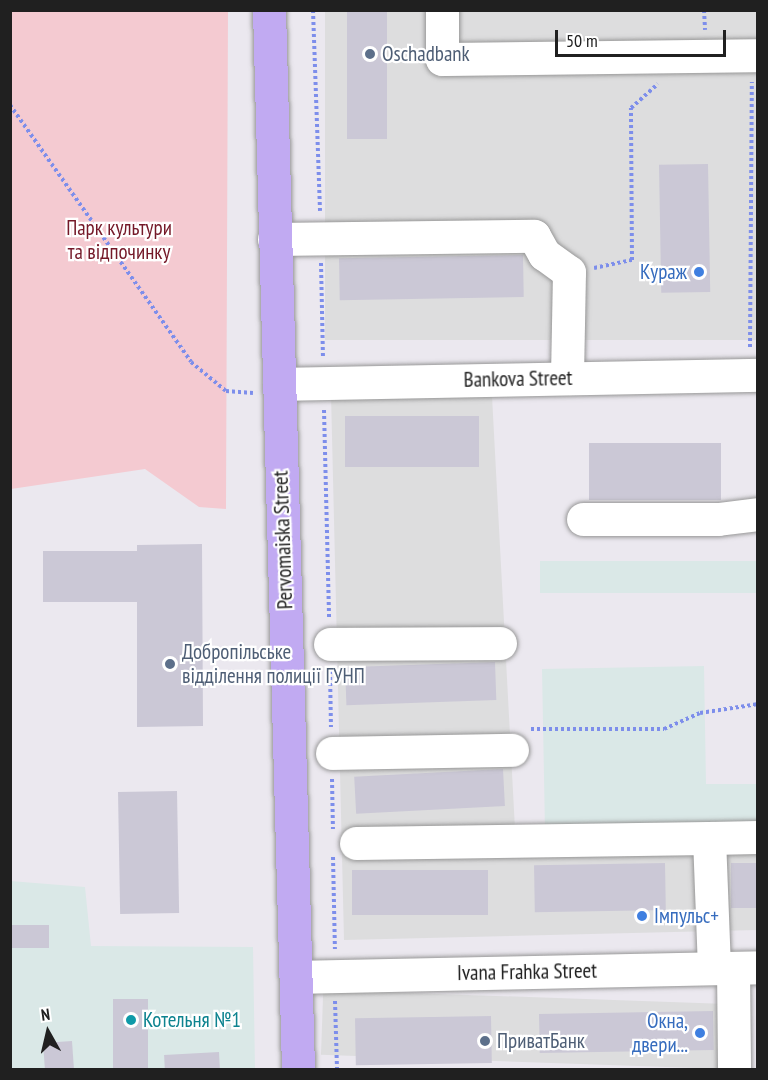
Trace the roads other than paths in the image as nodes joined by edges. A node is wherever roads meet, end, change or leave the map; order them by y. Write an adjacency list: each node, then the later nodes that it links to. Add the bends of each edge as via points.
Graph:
1 (269, 10): 4 (main road, Pervomaiska Street)
2 (442, 10): 3 (street, via 442,59 685,60)
3 (755, 55)
4 (274, 239): 6 (street, via 534,236 544,254 570,272); 7 (main road, Pervomaiska Street)
5 (753, 375): 6 (street, Bankova Street)
6 (567, 378): 7 (street, Bankova Street, via 323,383)
7 (279, 389): 18 (main road, Pervomaiska Street)
8 (758, 514): 9 (street, via 718,519)
9 (583, 519)
10 (500, 643): 11 (street)
11 (330, 644)
12 (522, 740): 13 (street)
13 (332, 753)
14 (758, 837): 15 (street)
15 (709, 838): 16 (street); 17 (street)
16 (341, 841)
17 (735, 968): 18 (street, Ivana Frahka Street); 20 (street)
18 (297, 977): 19 (main road, Pervomaiska Street)
19 (298, 1070)
20 (734, 1070)

